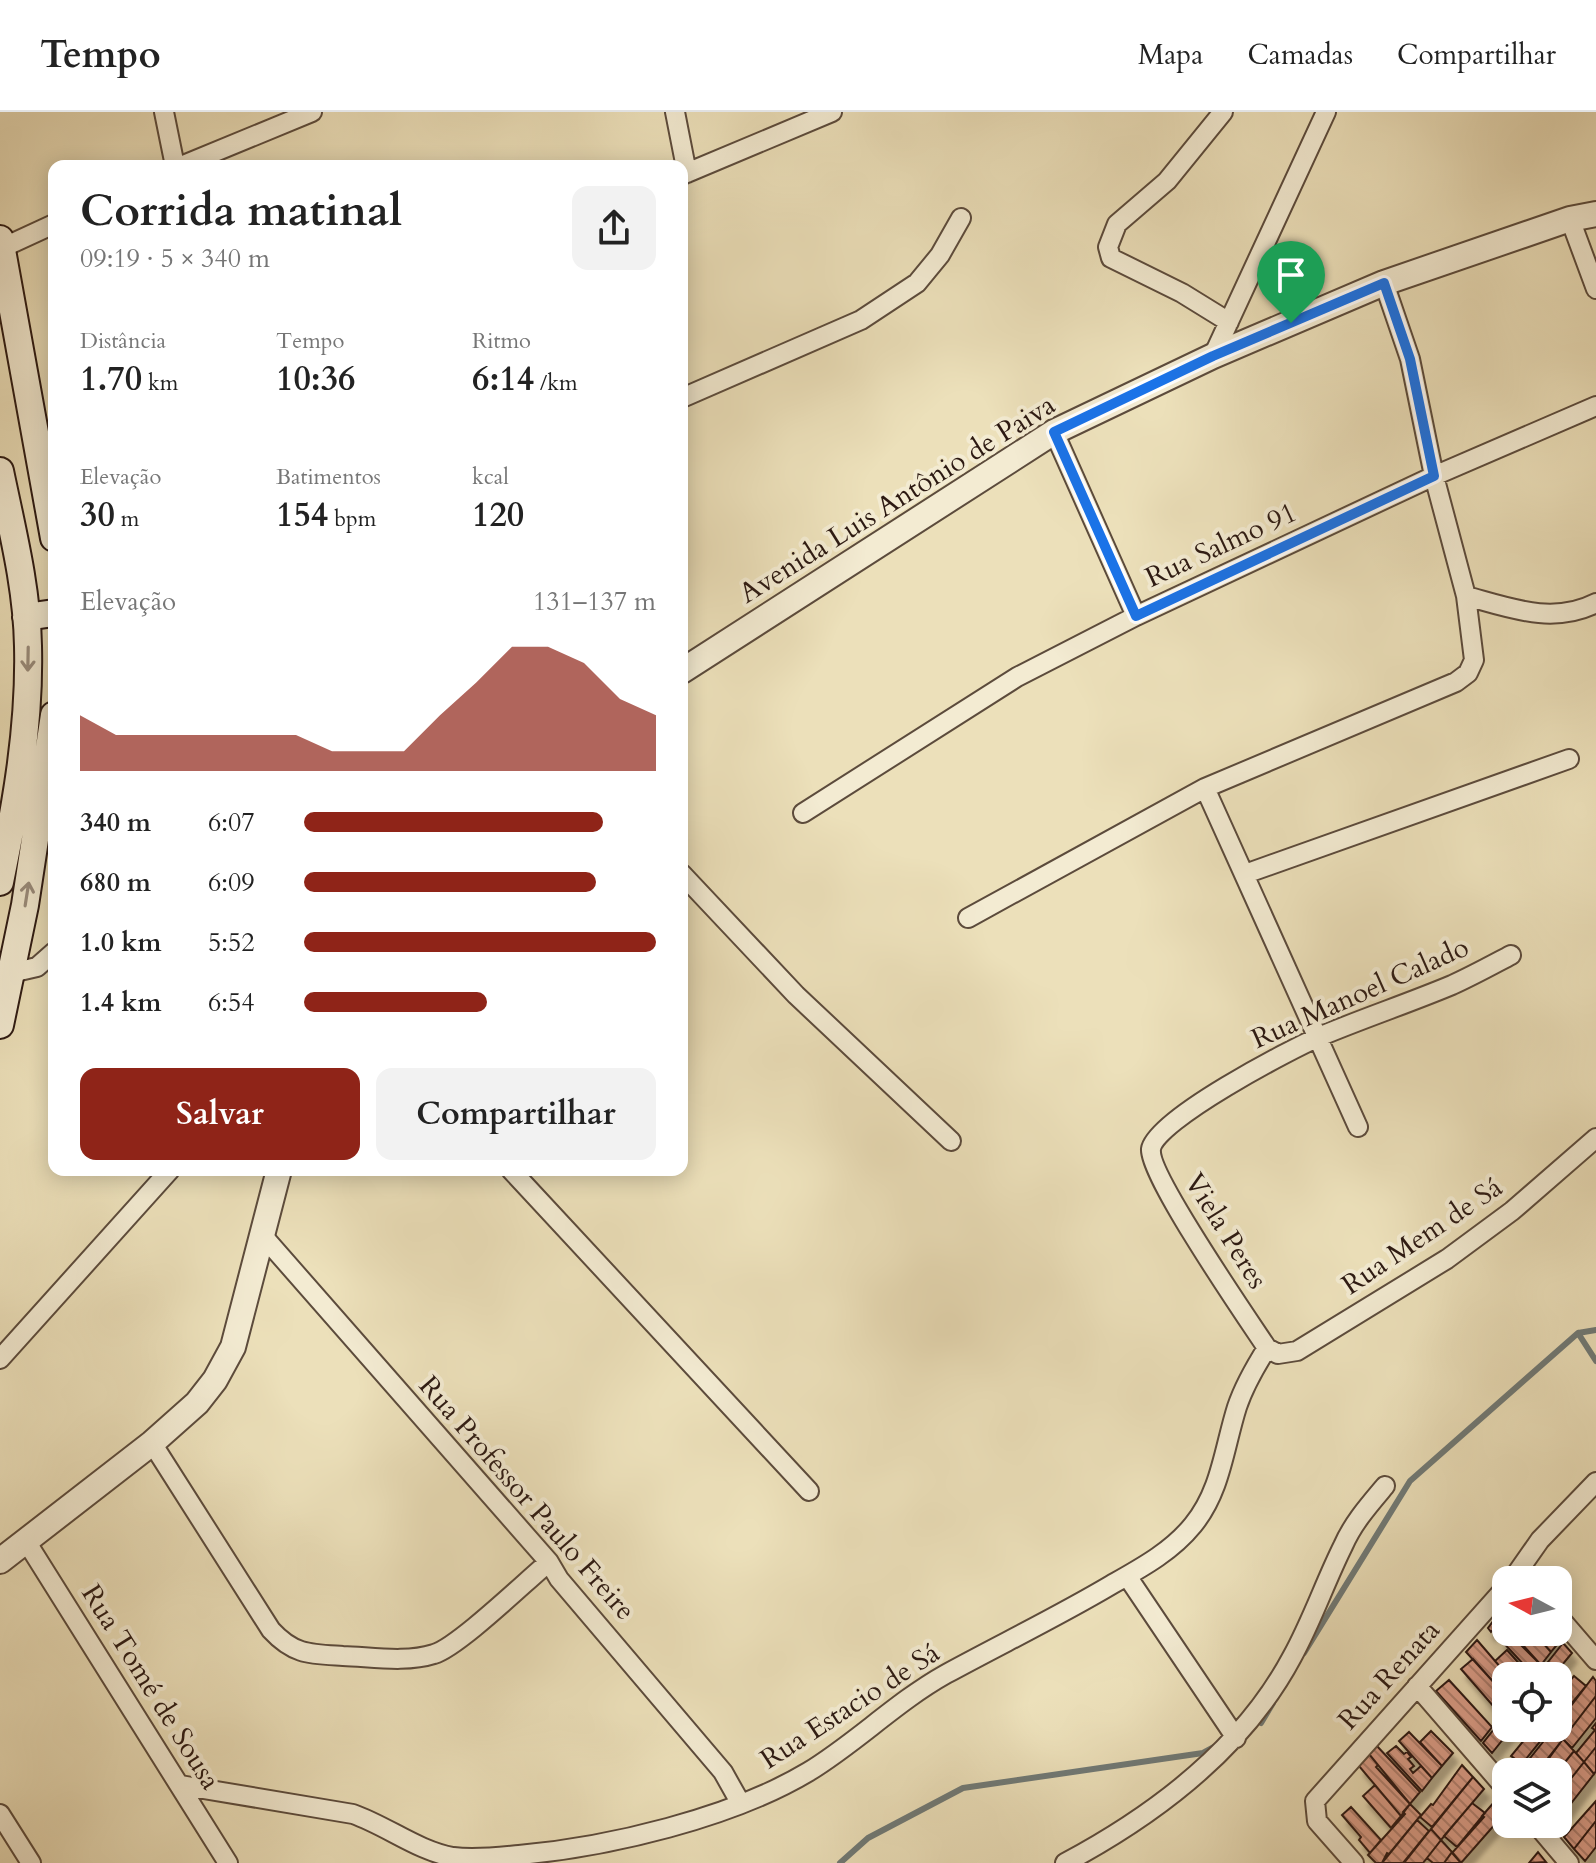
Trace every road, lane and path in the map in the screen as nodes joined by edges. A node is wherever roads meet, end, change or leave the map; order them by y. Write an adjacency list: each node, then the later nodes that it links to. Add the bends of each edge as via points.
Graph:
1 (164, 112): 7 (street)
2 (312, 112): 8 (street)
3 (675, 112): 9 (street)
4 (832, 112): 10 (street)
5 (1223, 112): 18 (street, via 1167,181 1117,224 1108,247 1111,258)
6 (1326, 112): 18 (street)
7 (176, 160)
8 (193, 160)
9 (682, 160)
10 (688, 172)
11 (1596, 214): 13 (street, Avenida Luis Antônio de Paiva)
12 (961, 218): 20 (street, via 917,283 861,320)
13 (1570, 219): 16 (street, Avenida Luis Antônio de Paiva); 17 (street)
14 (48, 226): 15 (street)
15 (1, 244): 25 (main road)
16 (1384, 283): 19 (street, Avenida Luis Antônio de Paiva); 24 (street, via 1410,359)
17 (1596, 289)
18 (1229, 322): 19 (street)
19 (1213, 356): 22 (street, Avenida Luis Antônio de Paiva)
20 (688, 395)
21 (1596, 406): 24 (street, Rua Salmo 91)
22 (1054, 432): 29 (street); 31 (street, Avenida Luis Antônio de Paiva)
23 (0, 471): 30 (main road)
24 (1434, 476): 26 (street); 29 (street, Rua Salmo 91)
25 (48, 505)
26 (1466, 596): 27 (street, via 1537,615); 34 (street, via 1474,660 1456,682)
27 (1596, 603)
28 (48, 614): 30 (main road)
29 (1136, 616): 36 (street, Rua Salmo 91, via 1017,677)
30 (26, 617): 35 (main road, one-way to 35)
31 (688, 667)
32 (1569, 759): 37 (street)
33 (48, 775): 35 (main road)
34 (1205, 788): 37 (street); 40 (street)
35 (28, 811): 39 (main road); 43 (main road, one-way to 35)
36 (803, 813)
37 (1245, 874): 45 (street)
38 (688, 880): 49 (street, via 796,995)
39 (0, 882)
40 (968, 918)
41 (1511, 955): 45 (street, Rua Manoel Calado, via 1454,984)
42 (48, 957): 43 (street, via 37,967)
43 (11, 973): 44 (main road)
44 (0, 1025)
45 (1319, 1037): 46 (street); 48 (street, Rua Manoel Calado, via 1223,1089)
46 (1358, 1127)
47 (1596, 1138): 54 (street, Rua Mem de Sá, via 1447,1259 1297,1351 1278,1354)
48 (1154, 1139): 54 (street, Viela Peres, via 1154,1165)
49 (951, 1141)
50 (165, 1176): 55 (street)
51 (278, 1176): 53 (street)
52 (517, 1176): 59 (street)
53 (263, 1236): 56 (street, via 233,1347 197,1403); 62 (street, Rua Professor Paulo Freire)
54 (1267, 1348): 64 (street, Rua Estacio de Sá, via 1240,1400 1209,1502 1193,1526 1159,1558)
55 (0, 1359)
56 (152, 1443): 60 (street); 62 (street, via 271,1630 285,1645 303,1653 385,1658 437,1654)
57 (1596, 1482): 63 (street, via 1540,1540)
58 (1385, 1486): 69 (street, via 1343,1544 1291,1660)
59 (809, 1491)
60 (26, 1541): 61 (street); 71 (street, Rua Tomé de Sousa)
61 (0, 1561)
62 (549, 1562): 72 (street, Rua Professor Paulo Freire, via 723,1772)
63 (1525, 1566)
64 (1127, 1576): 69 (street); 72 (street, Rua Estacio de Sá, via 943,1676 811,1770)
65 (1492, 1603): 68 (street, Rua Renata)
66 (1572, 1632): 67 (street)
67 (1596, 1660)
68 (1417, 1686): 70 (street); 79 (street, Rua Renata, via 1315,1801 1317,1821)
69 (1236, 1738): 78 (street, via 1179,1791)
70 (1492, 1773)
71 (180, 1785): 75 (street, Rua Estacio de Sá, via 353,1814 373,1821); 77 (street, Rua Tomé de Sousa)
72 (741, 1804): 75 (street, Rua Estacio de Sá, via 544,1853 484,1858)
73 (0, 1814): 76 (street)
74 (1548, 1838): 80 (street)
75 (421, 1854)
76 (31, 1863)
77 (228, 1863)
78 (1065, 1863)
79 (1354, 1863)
80 (1569, 1863)

